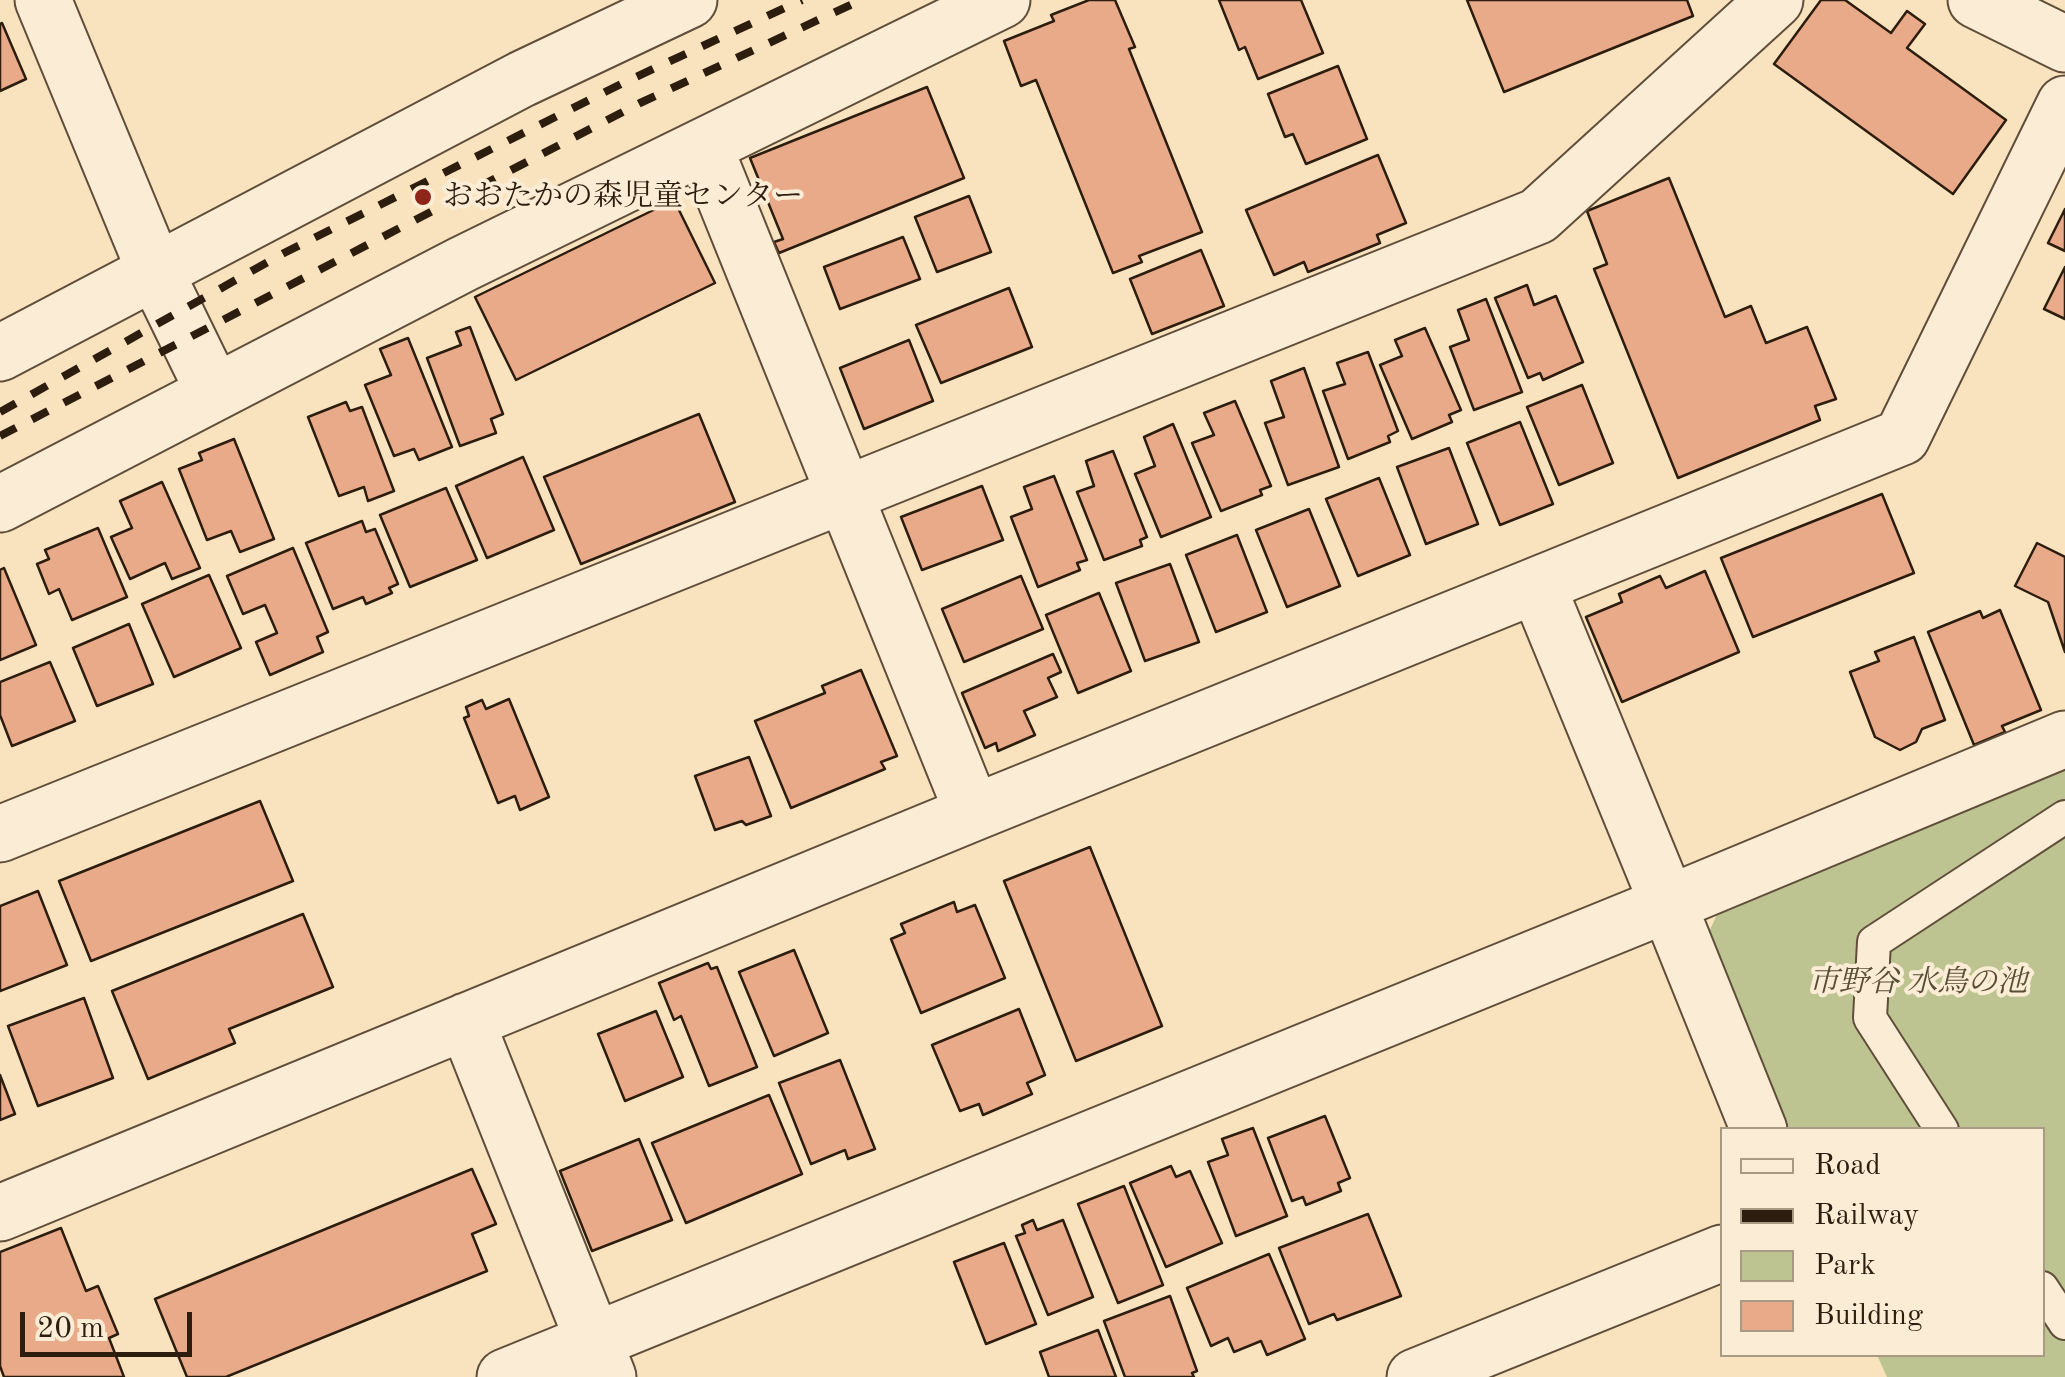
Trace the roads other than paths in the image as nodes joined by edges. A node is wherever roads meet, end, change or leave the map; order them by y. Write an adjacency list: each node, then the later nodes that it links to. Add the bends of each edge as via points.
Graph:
1 (42, 0): 9 (street)
2 (690, 0): 9 (street, via 522,79)
3 (1002, 0): 8 (street)
4 (1774, 0): 12 (street, via 1538,216)
5 (1976, 0): 6 (street)
6 (2065, 44)
7 (2065, 104): 14 (street, via 1902,437)
8 (704, 146): 11 (street); 12 (street)
9 (155, 271): 10 (street); 11 (street)
10 (0, 354)
11 (214, 392): 13 (street)
12 (844, 494): 16 (street); 18 (street)
13 (0, 504)
14 (1538, 585): 16 (street); 19 (street)
15 (2065, 739): 19 (street)
16 (973, 813): 20 (street)
17 (2065, 817): 22 (lane, via 1874,942 1870,1018)
18 (0, 834)
19 (1668, 904): 21 (street); 27 (street)
20 (466, 1021): 23 (street); 27 (street)
21 (1758, 1127)
22 (1940, 1127)
23 (0, 1213)
24 (1720, 1255): 29 (street)
25 (2045, 1293): 26 (lane)
26 (2065, 1323)
27 (601, 1359): 28 (street)
28 (505, 1377)
29 (1415, 1377)

